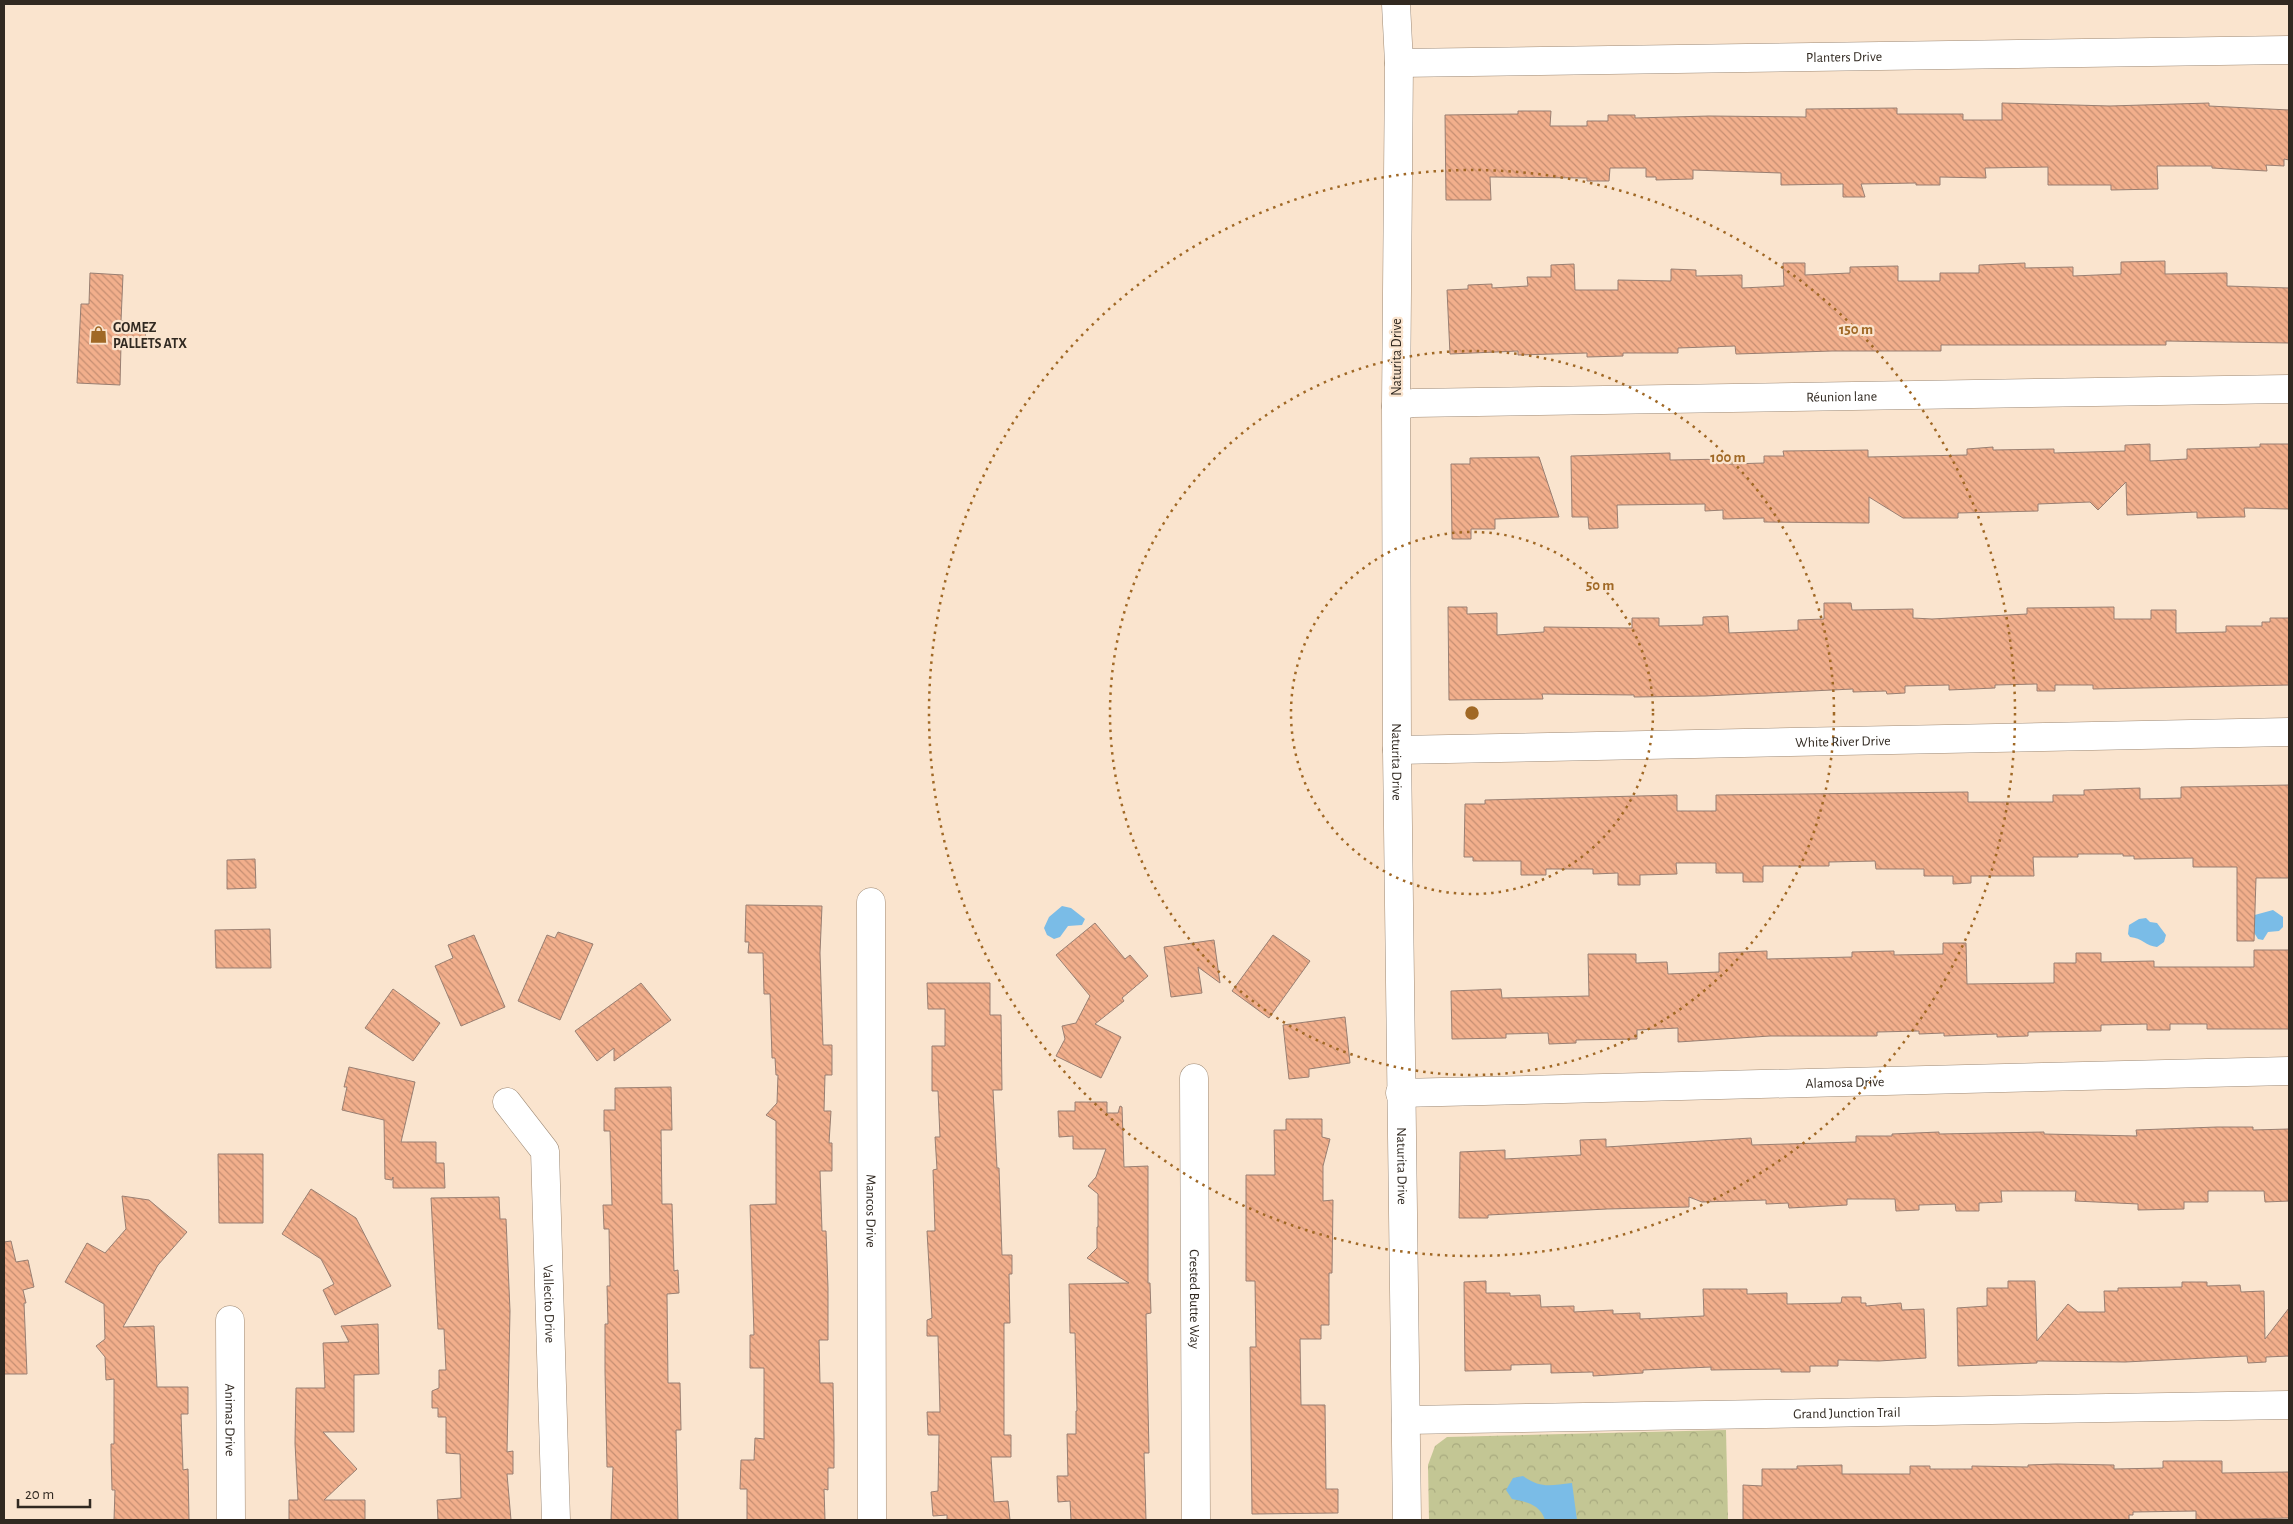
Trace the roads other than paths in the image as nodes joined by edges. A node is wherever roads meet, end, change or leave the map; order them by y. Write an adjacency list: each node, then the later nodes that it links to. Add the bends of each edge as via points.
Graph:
1 (1396, 4): 3 (street, Naturita Drive)
2 (2289, 50): 3 (street, Planters Drive)
3 (1398, 63): 5 (street, Naturita Drive)
4 (2289, 389): 5 (street, Réunion lane, via 1413,403)
5 (1396, 406): 7 (street, Naturita Drive)
6 (2289, 732): 7 (street, White River Drive)
7 (1397, 750): 11 (street, Naturita Drive)
8 (870, 902): 18 (street, Mancos Drive)
9 (2289, 1071): 11 (street, Alamosa Drive)
10 (1194, 1078): 19 (street, Crested Butte Way)
11 (1400, 1093): 15 (street, Naturita Drive)
12 (506, 1102): 17 (street, Vallecito Drive, via 545,1151)
13 (230, 1320): 16 (street, Animas Drive)
14 (2289, 1405): 15 (street, Grand Junction Trail)
15 (1406, 1420): 20 (street, Naturita Drive)
16 (231, 1520)
17 (556, 1520)
18 (872, 1520)
19 (1196, 1520)
20 (1407, 1520)

